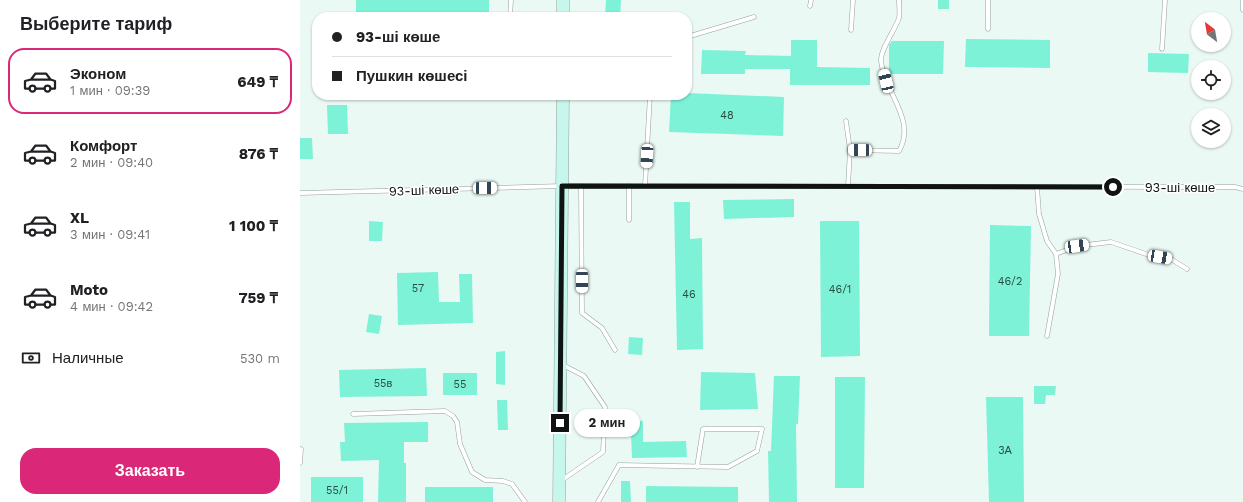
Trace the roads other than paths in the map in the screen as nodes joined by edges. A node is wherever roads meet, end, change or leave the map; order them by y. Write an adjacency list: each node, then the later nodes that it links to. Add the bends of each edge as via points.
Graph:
1 (511, 0): 11 (lane)
2 (563, 0): 12 (main road)
3 (811, 0): 9 (lane)
4 (853, 0): 15 (lane)
5 (899, 0): 21 (lane, via 899,18 881,60 886,81 903,117 903,145 899,151)
6 (988, 0): 14 (lane)
7 (1164, 0): 17 (lane)
8 (1243, 0): 10 (lane)
9 (810, 6)
10 (1243, 10)
11 (510, 12)
12 (563, 12)
13 (754, 17): 16 (lane)
14 (988, 29)
15 (851, 30)
16 (692, 36)
17 (1162, 49)
18 (563, 100): 22 (main road)
19 (650, 100): 25 (lane)
20 (846, 121): 21 (lane)
21 (850, 150): 26 (lane)
22 (562, 186): 23 (lane, 93-ші көше); 29 (lane, 93-ші көше); 35 (main road)
23 (581, 186): 24 (lane, 93-ші көше); 34 (lane, via 582,313 602,328)
24 (628, 186): 25 (lane, 93-ші көше); 30 (lane)
25 (645, 186): 26 (lane, 93-ші көше)
26 (848, 186): 27 (lane, 93-ші көше)
27 (1037, 187): 28 (lane, 93-ші көше); 31 (lane, via 1039,214 1047,241)
28 (1243, 189)
29 (300, 193)
30 (629, 220)
31 (1056, 254): 32 (lane, via 1077,246 1111,242 1149,255 1171,259); 33 (lane, via 1058,274)
32 (1188, 269)
33 (1047, 336)
34 (615, 350)
35 (560, 364): 40 (main road); 40 (lane, via 584,376 605,407 603,452)
36 (354, 414): 41 (lane, via 445,411 457,422 460,444 472,472 485,480 512,484)
37 (301, 449): 38 (lane)
38 (300, 463)
39 (697, 467): 39 (lane, via 728,468 757,451 762,428 703,429); 43 (lane, via 619,465)
40 (559, 482): 42 (main road)
41 (526, 502)
42 (559, 502)
43 (598, 502)

